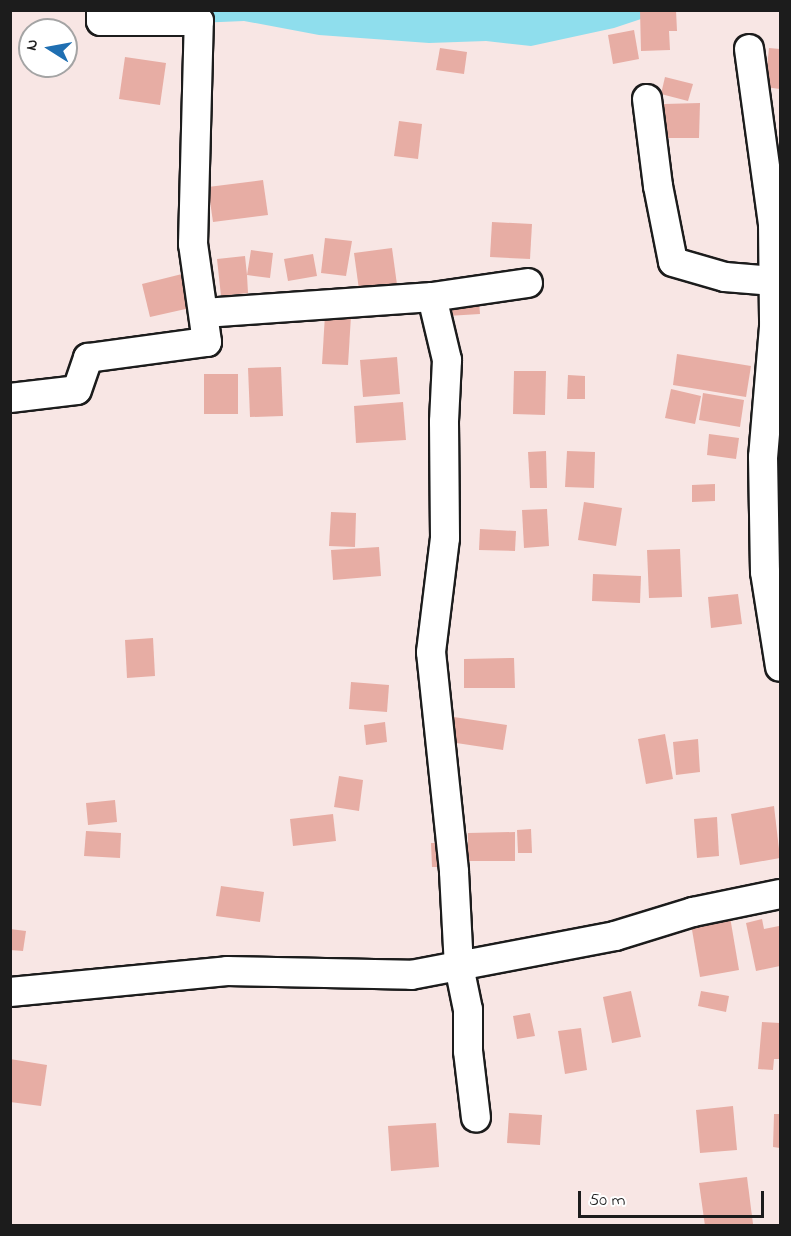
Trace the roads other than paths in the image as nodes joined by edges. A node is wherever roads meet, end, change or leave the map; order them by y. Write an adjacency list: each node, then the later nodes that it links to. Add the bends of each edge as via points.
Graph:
1 (101, 10): 7 (street, via 101,21 199,21 193,244)
2 (749, 49): 4 (street, via 773,224)
3 (647, 99): 4 (street, via 673,262 725,277)
4 (774, 281): 9 (street, via 763,457 765,572)
5 (528, 283): 6 (street)
6 (432, 297): 7 (street); 11 (street, via 447,360 445,538 431,652 454,872)
7 (204, 313): 8 (street, via 207,342 88,358 77,390)
8 (10, 398)
9 (780, 667)
10 (780, 894): 11 (street, via 693,912 615,936)
11 (459, 966): 12 (street, via 411,975 226,971); 13 (street, via 468,1010 468,1051)
12 (10, 992)
13 (476, 1118)

